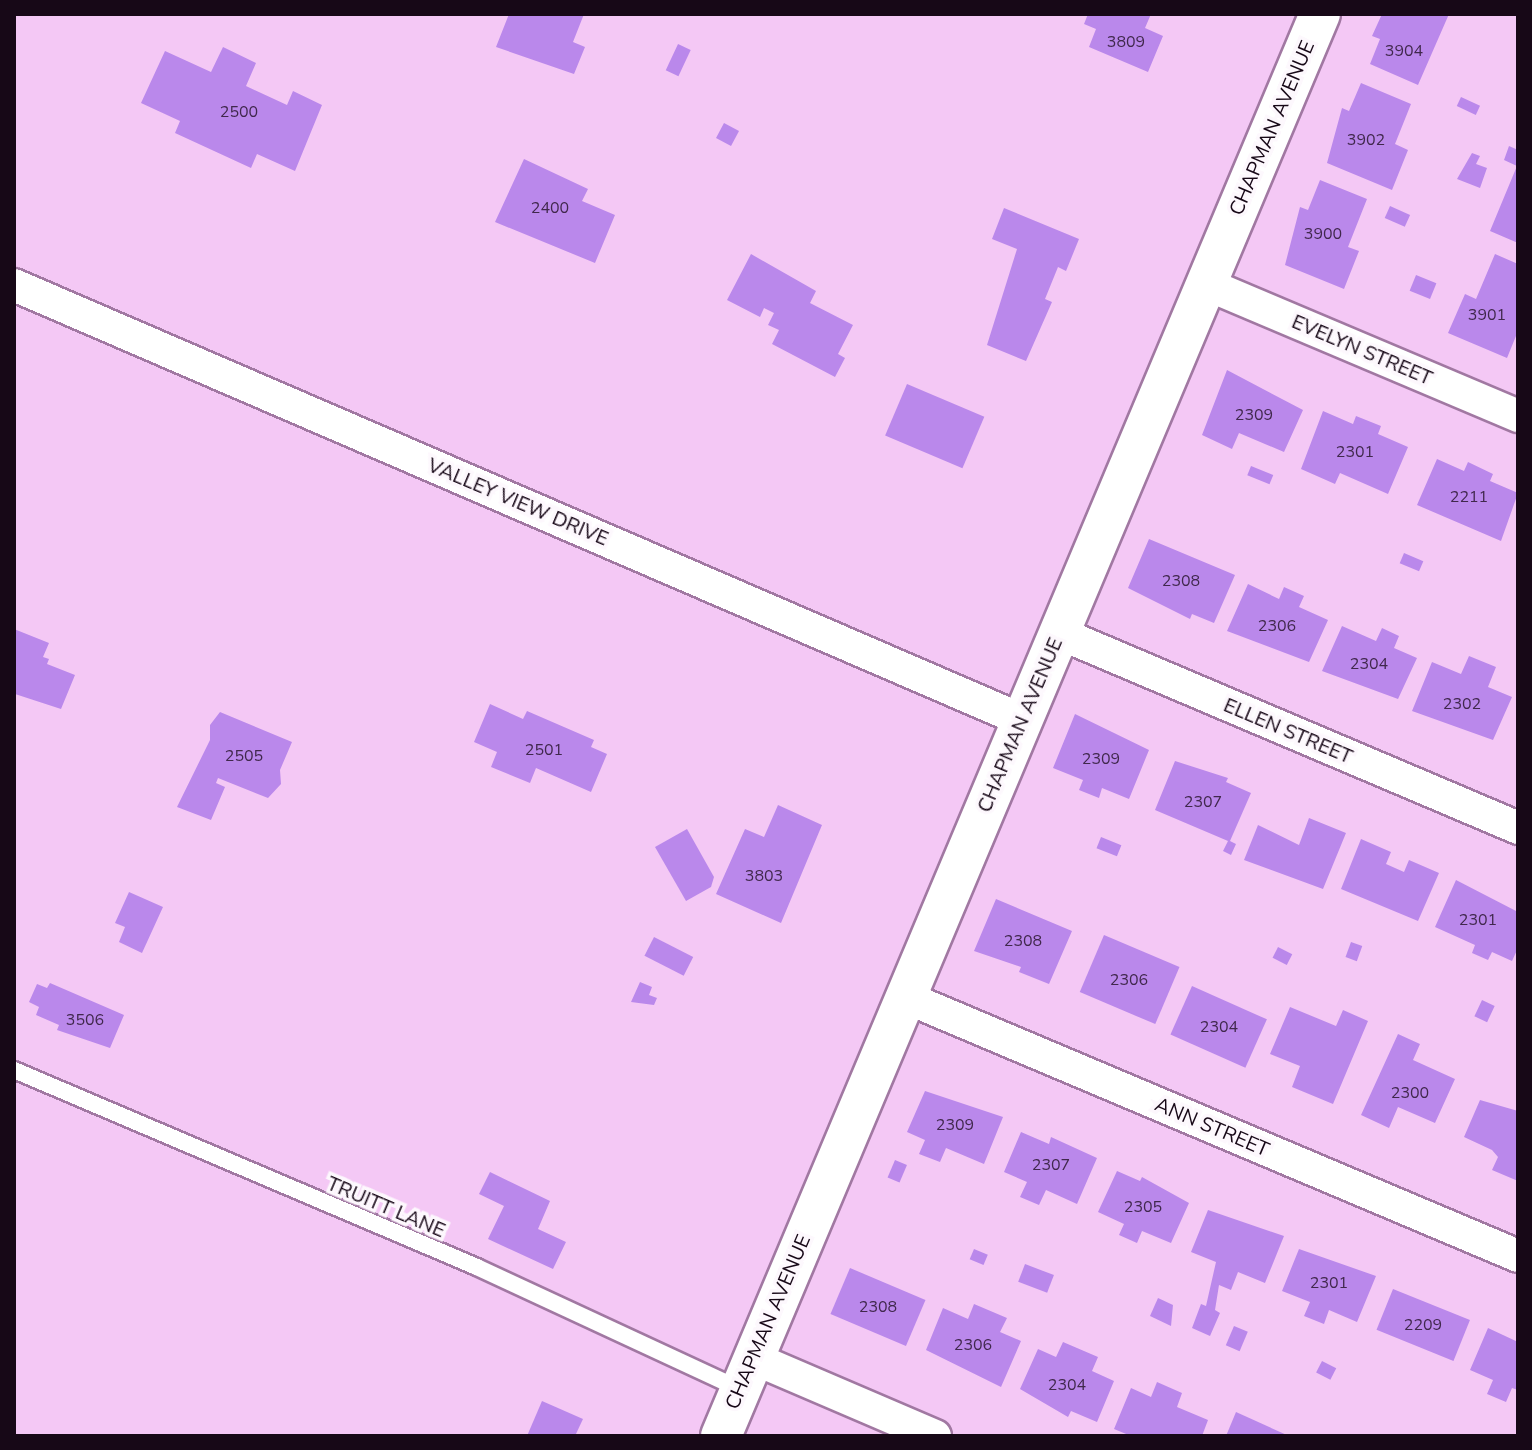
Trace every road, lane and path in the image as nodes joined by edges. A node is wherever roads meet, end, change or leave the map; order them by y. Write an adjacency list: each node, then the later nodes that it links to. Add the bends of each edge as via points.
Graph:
1 (1320, 14): 2 (street, CHAPMAN AVENUE)
2 (1206, 284): 4 (street, EVELYN STREET); 5 (street, CHAPMAN AVENUE)
3 (14, 285): 6 (street, VALLEY VIEW DRIVE)
4 (1518, 416)
5 (1059, 633): 6 (street, CHAPMAN AVENUE); 7 (street, ELLEN STREET)
6 (1022, 720): 8 (street, CHAPMAN AVENUE)
7 (1518, 828)
8 (905, 997): 10 (street, ANN STREET); 11 (street, CHAPMAN AVENUE)
9 (14, 1070): 11 (lane, TRUITT LANE, via 477,1267)
10 (1518, 1256)
11 (747, 1374): 12 (street, CHAPMAN AVENUE); 13 (street)
12 (721, 1436)
13 (935, 1436)

